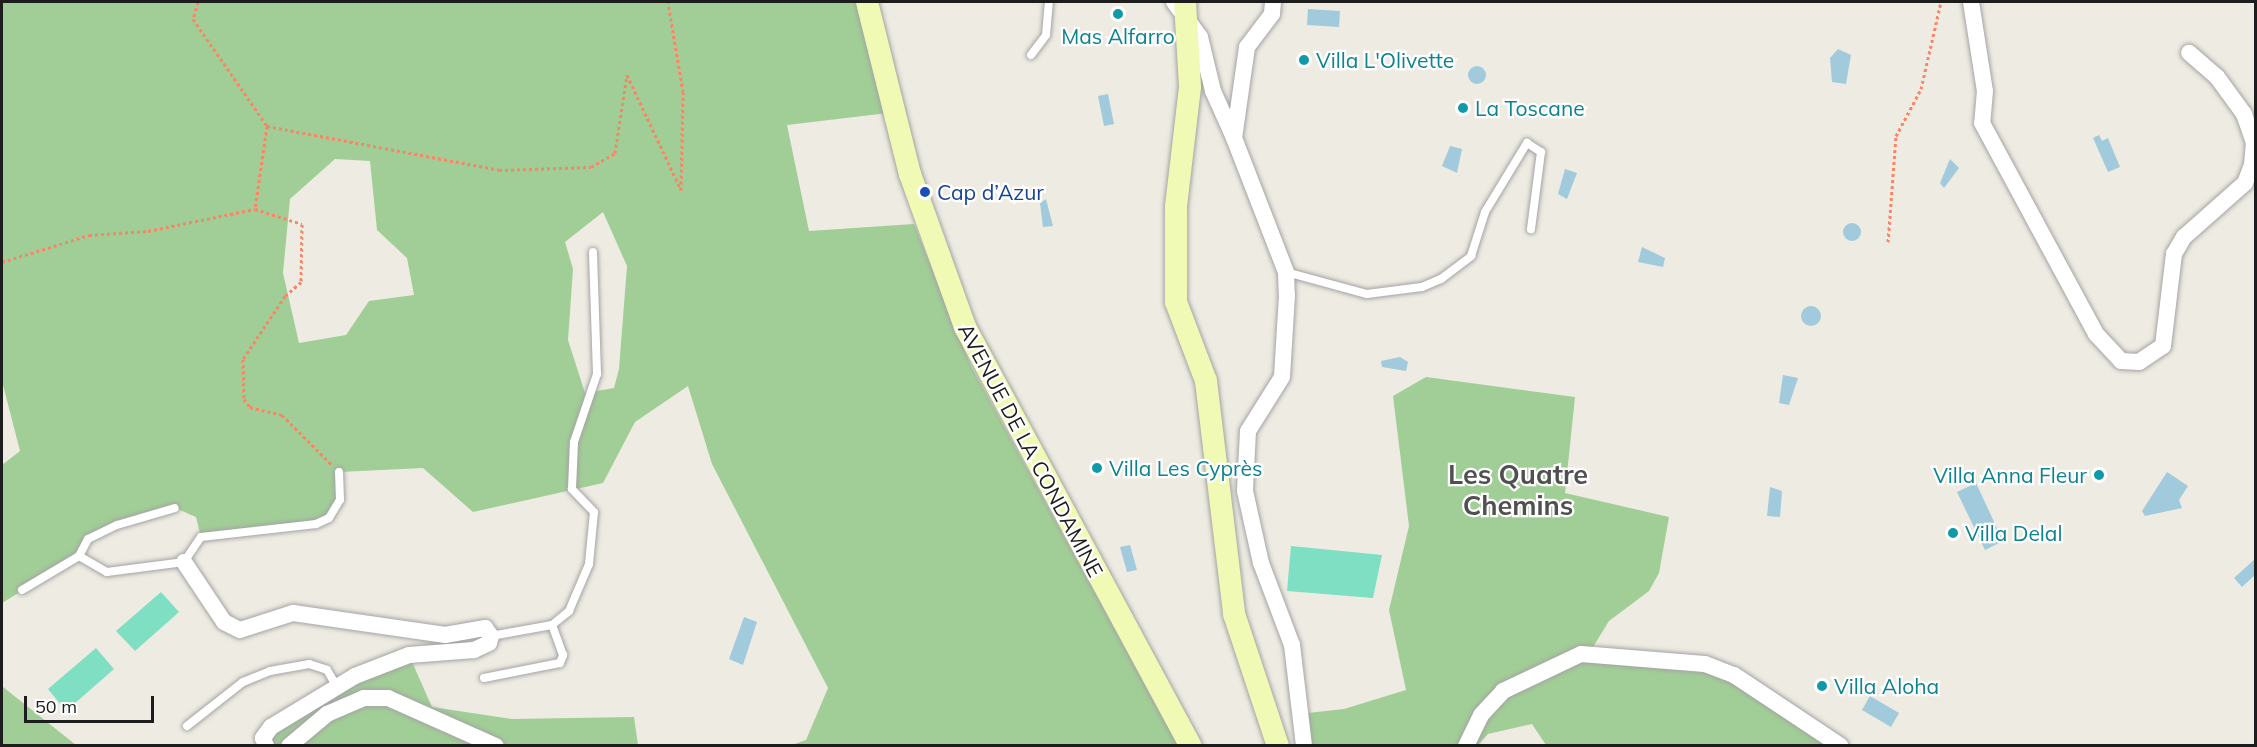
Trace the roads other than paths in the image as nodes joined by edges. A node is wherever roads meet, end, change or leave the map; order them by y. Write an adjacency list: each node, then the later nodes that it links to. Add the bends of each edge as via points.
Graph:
1 (867, 2): 25 (main road, AVENUE DE LA CONDAMINE, via 910,174 965,327)
2 (1048, 2): 7 (lane, via 1046,36)
3 (1273, 2): 8 (street, via 1272,14 1247,47)
4 (1971, 2): 6 (street, via 1985,91 1983,123 2096,334 2121,361 2139,362 2163,346 2174,254 2184,237 2245,183 2252,165 2254,143 2244,114 2217,77)
5 (1181, 7): 8 (street, via 1200,37 1212,91); 26 (main road, via 1190,87 1176,207 1176,302 1206,381 1234,614)
6 (2189, 53)
7 (1031, 55)
8 (1234, 138): 11 (street)
9 (1531, 229): 11 (lane, via 1541,152 1537,144 1527,143 1485,212 1471,256 1441,279 1422,287 1349,293)
10 (593, 252): 17 (lane, via 597,374 574,442 572,489 594,512 589,564 569,611)
11 (1286, 272): 27 (street, via 1282,378 1248,431 1245,491 1261,563 1292,645)
12 (339, 472): 15 (lane, via 340,500 329,518 291,530 201,537)
13 (175, 508): 14 (lane, via 158,508 88,539)
14 (79, 556): 15 (lane, via 107,572); 16 (lane)
15 (184, 562): 18 (street, via 224,622 240,630 293,614 445,635 485,628)
16 (22, 590)
17 (552, 625): 18 (lane); 19 (lane, via 563,655 560,663)
18 (491, 636): 20 (street, via 489,643 474,650 409,655)
19 (484, 678)
20 (336, 685): 21 (lane, via 327,670 309,664 270,670 243,682); 22 (street, via 272,727 263,738)
21 (187, 726)
22 (266, 746)
23 (289, 746): 24 (street, via 327,714 364,698 388,698)
24 (496, 746)
25 (1191, 746)
26 (1278, 746)
27 (1304, 746)
28 (1466, 746): 29 (street, via 1481,715 1503,691 1581,654 1705,664 1734,675)
29 (1841, 746)

